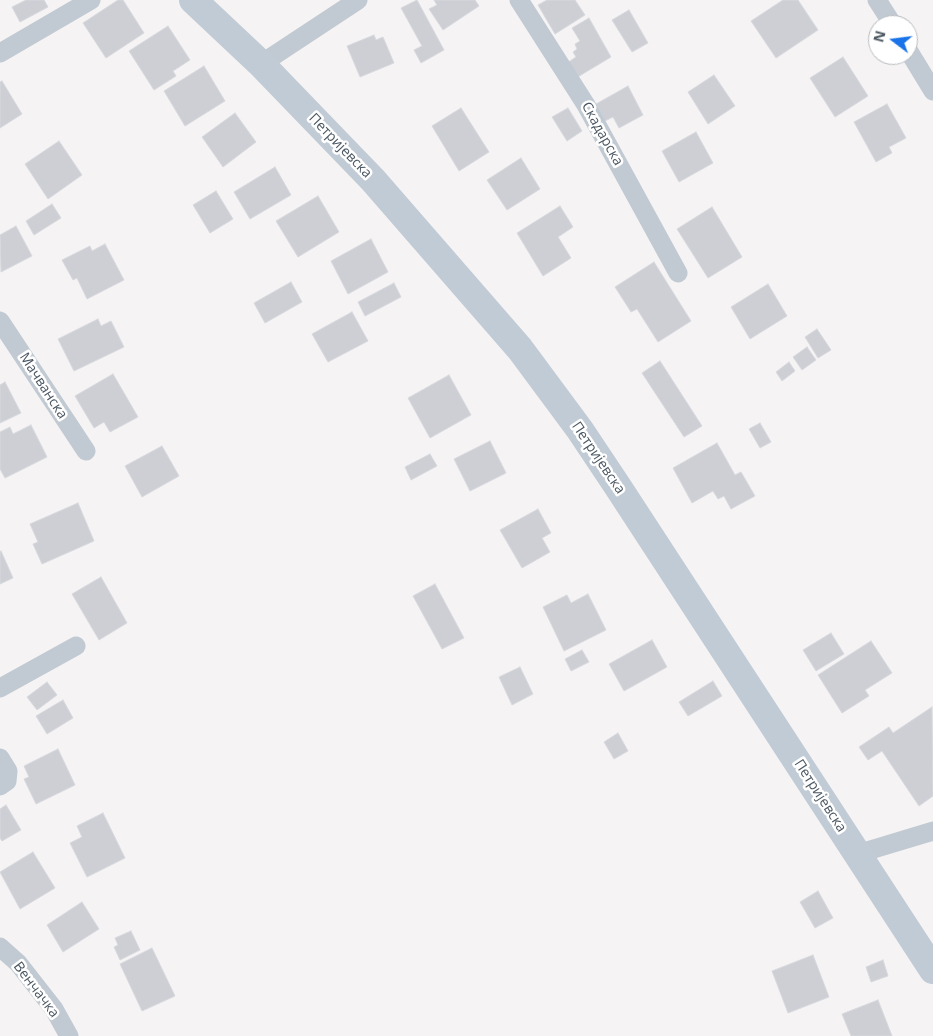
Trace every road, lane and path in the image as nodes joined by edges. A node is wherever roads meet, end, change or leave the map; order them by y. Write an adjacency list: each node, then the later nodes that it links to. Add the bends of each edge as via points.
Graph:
1 (91, 0): 7 (street)
2 (193, 0): 8 (main road, Петријевска)
3 (358, 0): 8 (street)
4 (518, 0): 11 (street, Скадарска, via 586,106)
5 (877, 0): 6 (street)
6 (887, 15)
7 (0, 53)
8 (261, 64): 19 (main road, Петријевска, via 374,180 520,349 602,462)
9 (917, 65): 10 (street)
10 (933, 90)
11 (678, 273)
12 (0, 321): 13 (street, Мачванска)
13 (86, 451)
14 (76, 646): 15 (street)
15 (0, 688)
16 (0, 758): 17 (street, via 8,771 7,782)
17 (0, 786)
18 (933, 831): 19 (street)
19 (857, 854): 21 (main road, Петријевска)
20 (0, 947): 22 (street, Венчачка, via 18,962 54,1009)
21 (933, 970)
22 (68, 1036)

